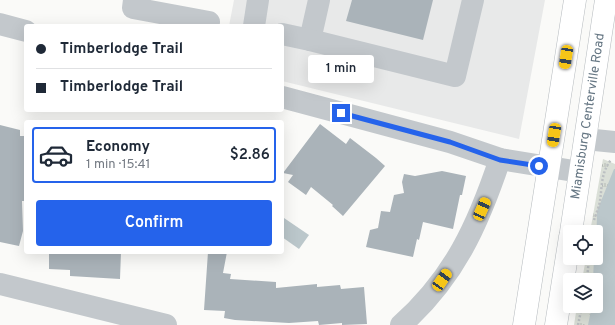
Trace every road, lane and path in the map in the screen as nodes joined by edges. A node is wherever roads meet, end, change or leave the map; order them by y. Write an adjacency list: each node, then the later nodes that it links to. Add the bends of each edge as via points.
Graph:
1 (134, 0): 7 (street, via 133,8)
2 (258, 0): 9 (street)
3 (319, 0): 12 (street)
4 (472, 0): 12 (street, via 455,76)
5 (575, 0): 18 (main road)
6 (606, 0): 14 (main road, Miamisburg Centerville Road)
7 (210, 22)
8 (0, 24): 10 (street)
9 (254, 24)
10 (24, 30)
11 (284, 34): 12 (street)
12 (310, 40)
13 (284, 99): 17 (street, via 450,142)
14 (585, 139): 15 (street); 19 (main road, Miamisburg Centerville Road)
15 (615, 142)
16 (615, 156): 20 (path, via 606,166)
17 (500, 160): 18 (street); 26 (street, via 476,224 456,261 435,290)
18 (549, 167): 19 (street); 27 (main road)
19 (580, 172): 21 (main road, Miamisburg Centerville Road)
20 (593, 223)
21 (572, 225)
22 (566, 265): 28 (main road)
23 (0, 284): 25 (street)
24 (581, 313): 29 (path)
25 (166, 325)
26 (401, 325)
27 (524, 325)
28 (556, 325)
29 (578, 325)

